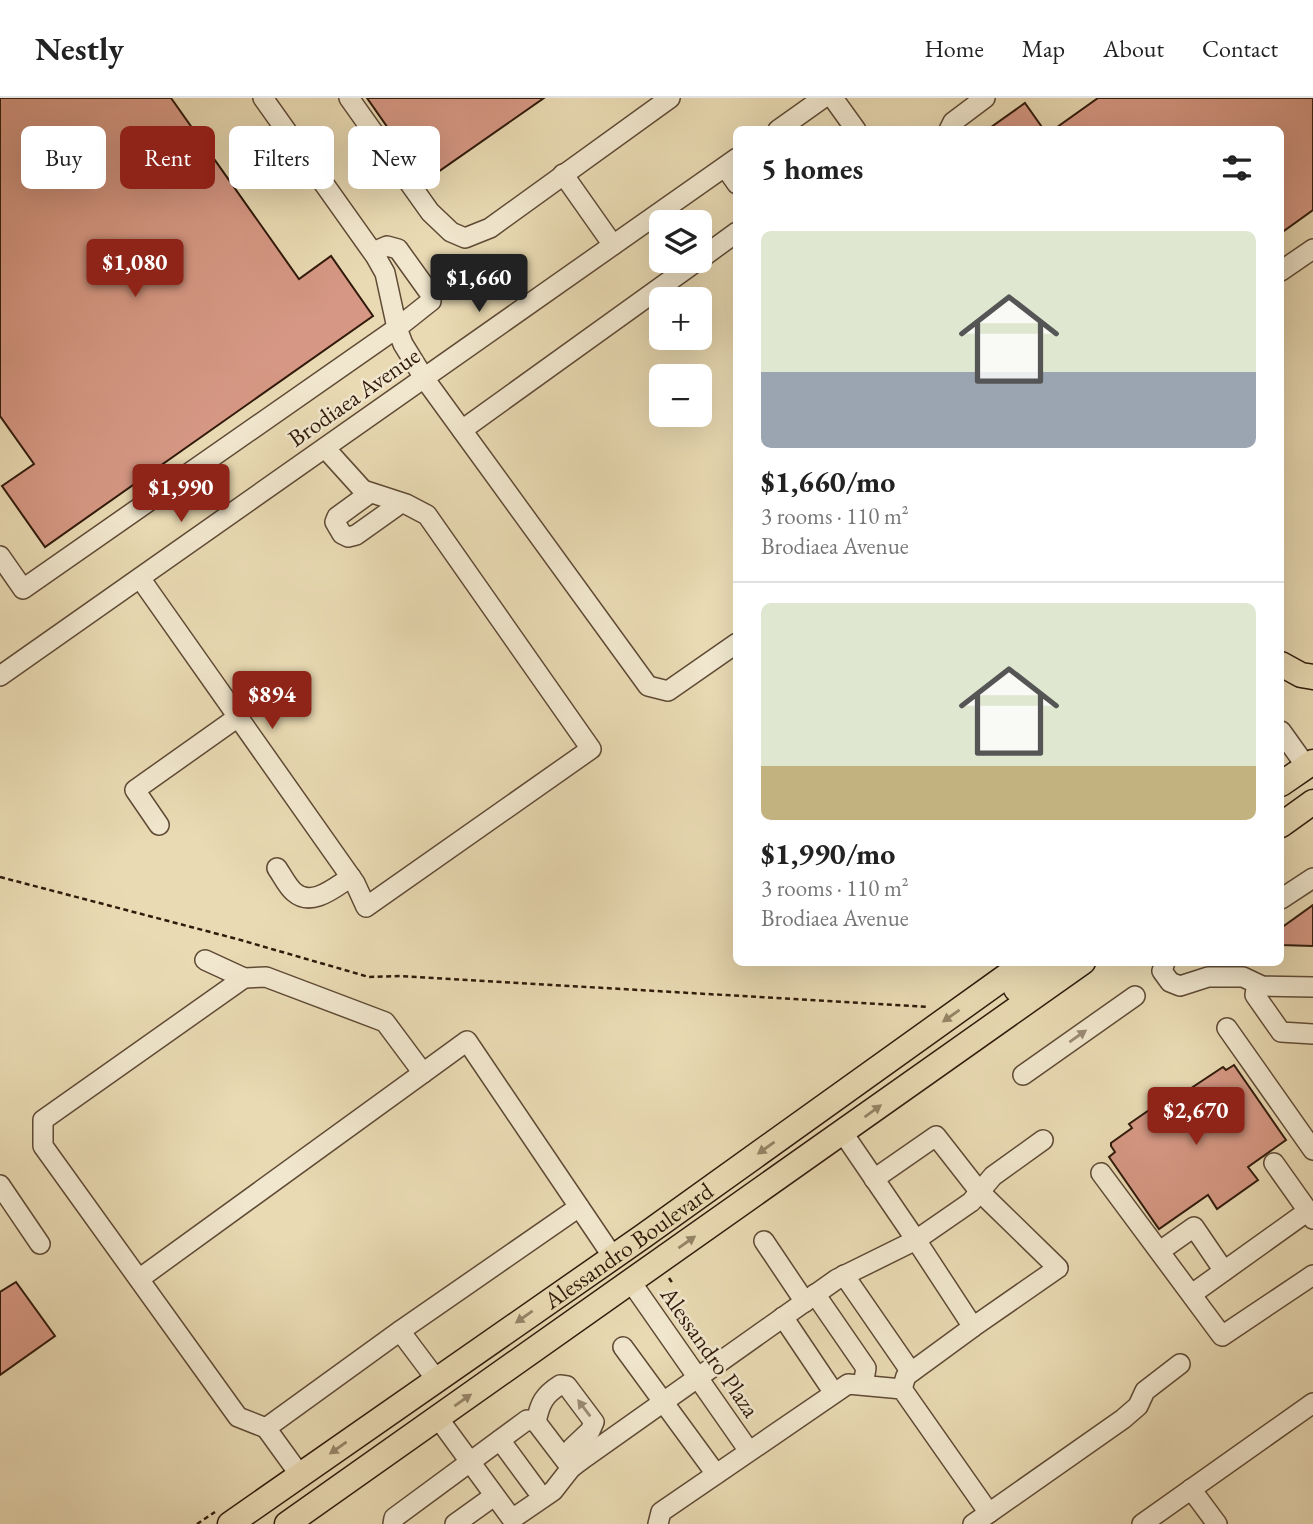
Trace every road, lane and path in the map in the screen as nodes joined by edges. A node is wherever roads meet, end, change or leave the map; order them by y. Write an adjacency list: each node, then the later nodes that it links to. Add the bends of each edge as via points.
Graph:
1 (263, 98): 16 (street)
2 (349, 98): 11 (street, via 430,212 451,232 465,238 490,228)
3 (670, 98): 11 (street)
4 (823, 98): 7 (street)
5 (833, 98): 8 (street)
6 (985, 98): 9 (street)
7 (784, 126)
8 (853, 126)
9 (951, 126)
10 (731, 163): 13 (street, Brodiaea Avenue)
11 (563, 174): 13 (street)
12 (733, 235): 15 (street)
13 (613, 246): 20 (street, Brodiaea Avenue)
14 (1313, 248): 17 (street)
15 (712, 250)
16 (373, 252): 19 (street, via 385,273); 19 (street, via 387,246 398,249 431,295 426,307)
17 (1284, 269)
18 (681, 273): 21 (street)
19 (397, 328): 20 (street); 25 (street, via 23,589)
20 (424, 378): 21 (street); 22 (street, Brodiaea Avenue)
21 (462, 429): 27 (street, via 648,687 668,691)
22 (325, 448): 23 (street, via 363,491); 26 (street, Brodiaea Avenue)
23 (370, 493): 24 (street); 24 (street, via 337,517 342,534 356,535)
24 (401, 503): 40 (street, via 427,515 591,749 366,907)
25 (0, 556)
26 (140, 578): 29 (street, Brodiaea Avenue); 31 (street)
27 (733, 646)
28 (1284, 666): 30 (main road)
29 (0, 676)
30 (1313, 677)
31 (238, 718): 37 (street, via 135,790); 40 (street)
32 (1284, 735): 33 (street)
33 (1311, 768): 34 (main road)
34 (1284, 782)
35 (1313, 802): 36 (main road)
36 (1284, 823)
37 (159, 825)
38 (277, 868): 40 (street, via 294,892 306,897 320,897)
39 (0, 877): 52 (path, via 369,977)
40 (351, 877)
41 (1313, 878): 42 (street)
42 (1284, 897)
43 (205, 960): 48 (street)
44 (1016, 966): 72 (main road, Alessandro Boulevard, one-way to 72)
45 (1046, 966): 53 (main road, via 986,1010)
46 (1077, 966): 53 (main road, Alessandro Boulevard)
47 (1164, 966): 49 (street, via 1170,982 1180,986 1208,977 1242,977)
48 (244, 978): 56 (street, via 266,977 385,1022); 76 (street, via 43,1120 43,1146)
49 (1262, 986): 50 (street); 55 (street, via 1255,995 1278,1029)
50 (1313, 987)
51 (1135, 996): 57 (street, one-way to 51)
52 (929, 1007)
53 (989, 1028): 58 (main road, Alessandro Boulevard, one-way to 53)
54 (1227, 1028): 60 (street)
55 (1313, 1034)
56 (423, 1073): 66 (street, via 467,1041); 76 (street)
57 (1023, 1075)
58 (843, 1133): 63 (street); 77 (main road, Alessandro Boulevard, one-way to 58)
59 (1043, 1140): 65 (street)
60 (1313, 1150)
61 (1274, 1163): 67 (street)
62 (1101, 1173): 71 (street)
63 (874, 1179): 65 (street, via 936,1136); 68 (street)
64 (0, 1185): 70 (street)
65 (979, 1191): 68 (street, via 971,1202); 81 (street, via 1058,1268)
66 (579, 1208): 72 (street); 82 (street)
67 (1310, 1215): 73 (street)
68 (916, 1240): 74 (street); 81 (street)
69 (764, 1241): 79 (street)
70 (40, 1244)
71 (1160, 1251): 73 (street, via 1194,1227); 78 (street)
72 (613, 1257): 77 (main road); 86 (main road, Alessandro Boulevard, one-way to 86)
73 (1224, 1271): 78 (street)
74 (844, 1275): 79 (street); 87 (street)
75 (1313, 1275): 78 (street, via 1222,1336)
76 (139, 1279): 94 (street, via 238,1417)
77 (632, 1282): 85 (street, Alessandro Plaza); 92 (main road, Alessandro Boulevard, one-way to 77)
78 (1192, 1294)
79 (810, 1298): 80 (street); 88 (street, via 866,1368)
80 (783, 1317): 85 (street); 89 (street)
81 (974, 1326): 87 (street)
82 (400, 1331): 86 (street); 94 (street)
83 (623, 1348): 90 (street)
84 (1180, 1364): 104 (street, via 1144,1391 1139,1406 1123,1419)
85 (697, 1378): 90 (street); 96 (street, Alessandro Plaza)
86 (436, 1379): 100 (main road, Alessandro Boulevard, one-way to 100)
87 (906, 1380): 88 (street); 104 (street)
88 (863, 1385): 89 (street, via 848,1384)
89 (834, 1393): 96 (street)
90 (664, 1402): 98 (street); 99 (street)
91 (1313, 1403): 102 (street)
92 (438, 1418): 97 (street); 107 (main road, Alessandro Boulevard)
93 (536, 1422): 95 (street, via 527,1420); 98 (street); 98 (street, one-way to 93, via 572,1448 594,1422 567,1386 560,1384 547,1394)
94 (266, 1428): 100 (street)
95 (500, 1440): 97 (street); 101 (street)
96 (748, 1451): 99 (street)
97 (470, 1463): 103 (street); 108 (street, via 394,1518)
98 (576, 1465): 105 (street)
99 (716, 1474): 110 (street, via 661,1512)
100 (300, 1475): 106 (main road, Alessandro Boulevard)
101 (536, 1489)
102 (1191, 1489): 111 (street); 112 (street)
103 (494, 1496): 105 (street); 109 (street)
104 (981, 1519)
105 (513, 1522)
106 (230, 1524)
107 (288, 1524)
108 (393, 1524)
109 (456, 1524)
110 (658, 1524)
111 (1142, 1524)
112 (1216, 1524)

